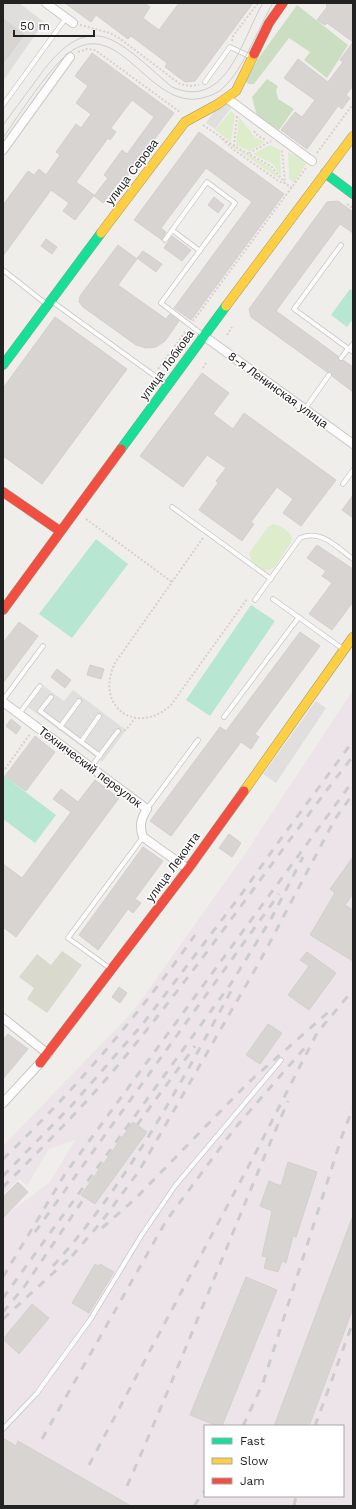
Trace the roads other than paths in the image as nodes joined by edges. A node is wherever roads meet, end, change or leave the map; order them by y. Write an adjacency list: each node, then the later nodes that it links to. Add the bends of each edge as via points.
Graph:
1 (46, 3): 3 (street)
2 (283, 3): 6 (street, улица Серова)
3 (66, 18): 4 (street); 9 (lane)
4 (73, 23)
5 (70, 57): 11 (street)
6 (253, 58): 7 (lane, via 230,47); 8 (street, улица Серова, via 236,91)
7 (205, 82)
8 (228, 99): 12 (street); 20 (street, улица Серова, via 185,122)
9 (3, 104)
10 (353, 136): 13 (street, улица Лобкова)
11 (4, 148)
12 (312, 161)
13 (325, 173): 14 (street); 21 (street, улица Лобкова)
14 (353, 194)
15 (172, 230): 16 (lane); 18 (lane); 18 (lane, via 207,182 235,203)
16 (165, 240)
17 (341, 245): 23 (lane, via 294,309)
18 (200, 251): 21 (lane, via 161,303)
19 (3, 270): 20 (lane)
20 (48, 302): 26 (street, улица Серова); 28 (lane)
21 (204, 336): 28 (street, улица Лобкова); 29 (street, 8-я Ленинская улица)
22 (353, 344): 23 (lane)
23 (348, 349): 24 (lane); 25 (lane)
24 (353, 352)
25 (341, 358)
26 (3, 366)
27 (330, 374): 29 (lane)
28 (167, 385): 35 (street, улица Лобкова)
29 (305, 409): 30 (street, 8-я Ленинская улица)
30 (353, 444)
31 (353, 470): 32 (lane)
32 (343, 484)
33 (3, 492): 35 (street)
34 (172, 506): 37 (lane)
35 (60, 531): 40 (street, улица Лобкова)
36 (353, 559): 37 (lane, via 320,536 310,534 300,538)
37 (271, 578): 39 (lane)
38 (273, 599): 41 (lane)
39 (255, 600)
40 (3, 610)
41 (299, 616): 44 (lane); 51 (lane)
42 (353, 637): 44 (street, улица Леконта)
43 (43, 646): 47 (lane)
44 (344, 650): 60 (street, улица Леконта)
45 (40, 686): 49 (lane)
46 (51, 697): 52 (lane, via 40,712)
47 (3, 701): 49 (street, Технический переулок)
48 (80, 701): 52 (lane)
49 (19, 714): 57 (street, Технический переулок)
50 (100, 716): 55 (lane)
51 (224, 718)
52 (60, 727): 55 (lane)
53 (118, 731): 56 (lane)
54 (198, 740): 58 (lane)
55 (81, 742): 56 (lane)
56 (100, 756): 57 (lane)
57 (91, 767): 58 (street, Технический переулок)
58 (147, 809): 59 (street, Технический переулок, via 140,821)
59 (143, 837): 60 (street); 61 (lane, via 68,938)
60 (188, 869): 61 (street, улица Леконта)
61 (111, 970): 63 (street, улица Леконта)
62 (3, 1018): 63 (street)
63 (48, 1054): 65 (street, улица Леконта)
64 (280, 1060): 67 (lane, via 175,1186 90,1320 37,1393)
65 (40, 1064): 66 (street, улица Леконта)
66 (3, 1103)
67 (3, 1429)

